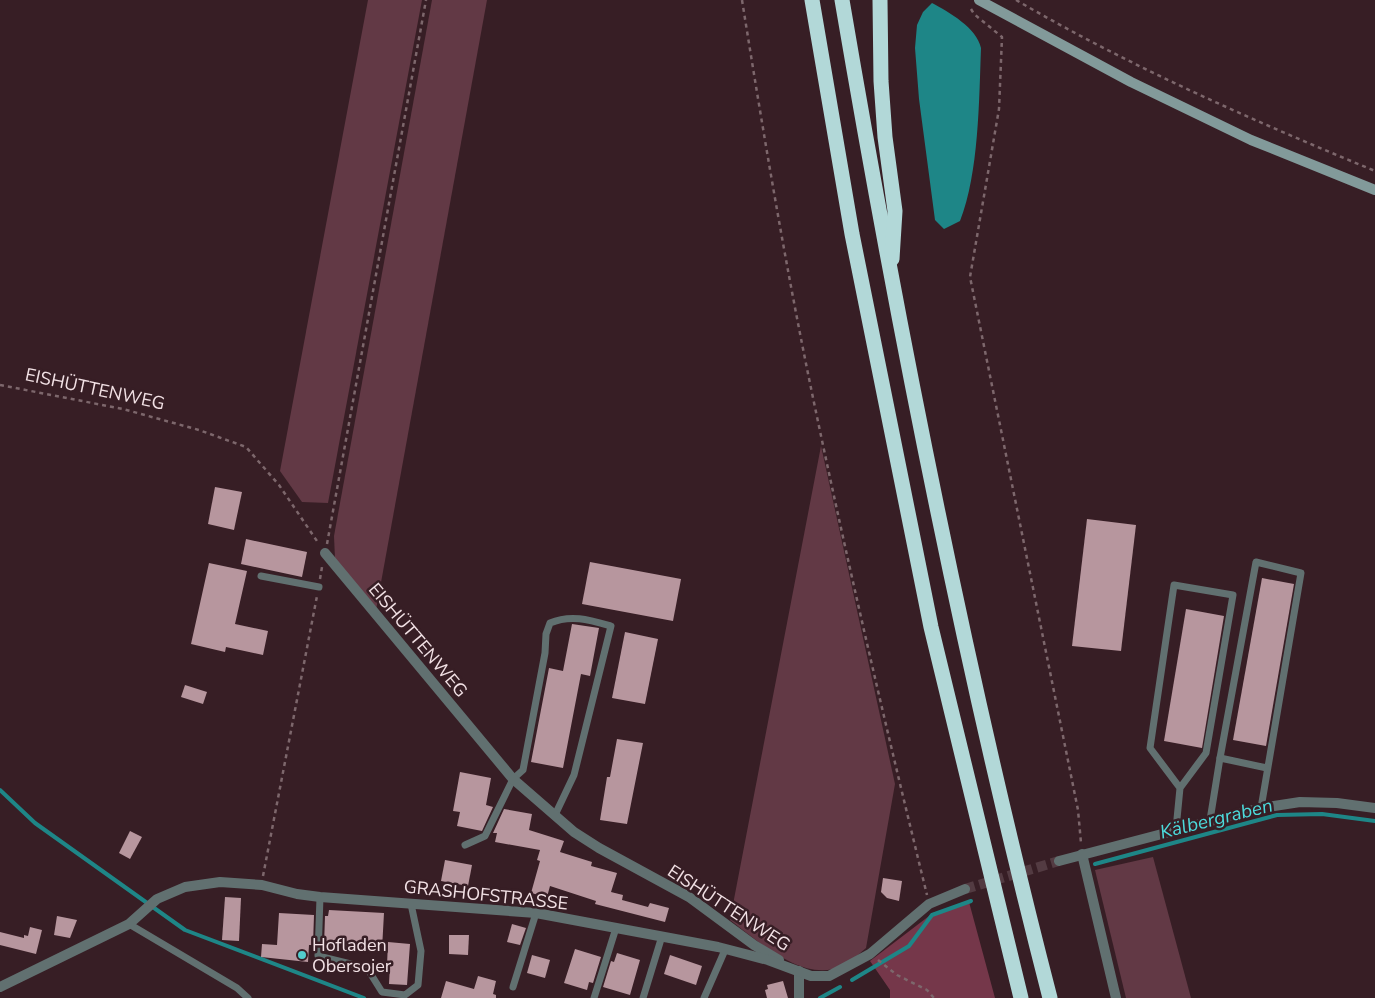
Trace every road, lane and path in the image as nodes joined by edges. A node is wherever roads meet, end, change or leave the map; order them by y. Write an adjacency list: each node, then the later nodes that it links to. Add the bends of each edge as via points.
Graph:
1 (426, 0): 13 (path)
2 (742, 0): 32 (path, via 773,188 812,392 875,681)
3 (812, 0): 49 (highway, via 852,234 929,618)
4 (842, 0): 11 (highway)
5 (880, 0): 11 (highway, via 885,137 896,211)
6 (979, 0): 10 (main road, via 1131,82 1242,136)
7 (1016, 0): 9 (path, via 1091,41 1256,122)
8 (971, 7): 26 (path, via 974,14 1002,37 999,109 970,277 1078,810)
9 (1375, 171)
10 (1375, 190)
11 (891, 281): 50 (highway, via 965,642)
12 (0, 385): 13 (path, EISHÜTTENWEG, via 123,409 246,447 279,485)
13 (325, 553): 15 (path); 18 (street, EISHÜTTENWEG)
14 (261, 576): 15 (lane)
15 (318, 587): 28 (path)
16 (1220, 758): 17 (lane); 17 (lane, via 1256,562 1301,573); 23 (lane)
17 (1267, 768): 20 (lane)
18 (513, 779): 22 (street, EISHÜTTENWEG); 22 (lane, via 524,770 550,623 564,617 611,626 574,775); 25 (lane, via 485,836)
19 (1180, 788): 19 (lane, via 1206,753 1233,595 1174,585 1150,748); 24 (lane)
20 (1261, 808): 21 (street, via 1300,802); 23 (street)
21 (1375, 808)
22 (555, 815): 39 (street, EISHÜTTENWEG, via 574,832 689,897 754,945)
23 (1210, 820): 24 (street)
24 (1176, 829): 26 (street)
25 (465, 845)
26 (1082, 854): 27 (street); 51 (street)
27 (1059, 861)
28 (262, 884): 30 (street, GRASHOFSTRASSE); 34 (street, GRASHOFSTRASSE, via 220,882 185,887 157,898)
29 (965, 889): 32 (street, GRASHOFSTRASSE)
30 (320, 897): 31 (street, GRASHOFSTRASSE); 42 (lane, via 318,956 367,968)
31 (411, 904): 33 (street, GRASHOFSTRASSE); 42 (lane, via 421,951 418,985 405,995)
32 (929, 904): 39 (street, GRASHOFSTRASSE, via 862,959 829,976)
33 (536, 913): 35 (street, GRASHOFSTRASSE); 41 (lane)
34 (129, 924): 40 (street, GRASHOFSTRASSE); 43 (lane, via 237,988)
35 (616, 928): 36 (street, GRASHOFSTRASSE); 44 (lane)
36 (662, 936): 37 (street, GRASHOFSTRASSE); 45 (lane)
37 (725, 950): 39 (street, GRASHOFSTRASSE, via 768,960); 46 (lane)
38 (877, 960): 48 (path, via 897,975 927,990)
39 (799, 972): 47 (street)
40 (0, 987)
41 (513, 988)
42 (382, 995)
43 (248, 998)
44 (594, 998)
45 (643, 998)
46 (704, 998)
47 (800, 998)
48 (934, 998)
49 (1020, 998)
50 (1050, 998)
51 (1116, 998)

